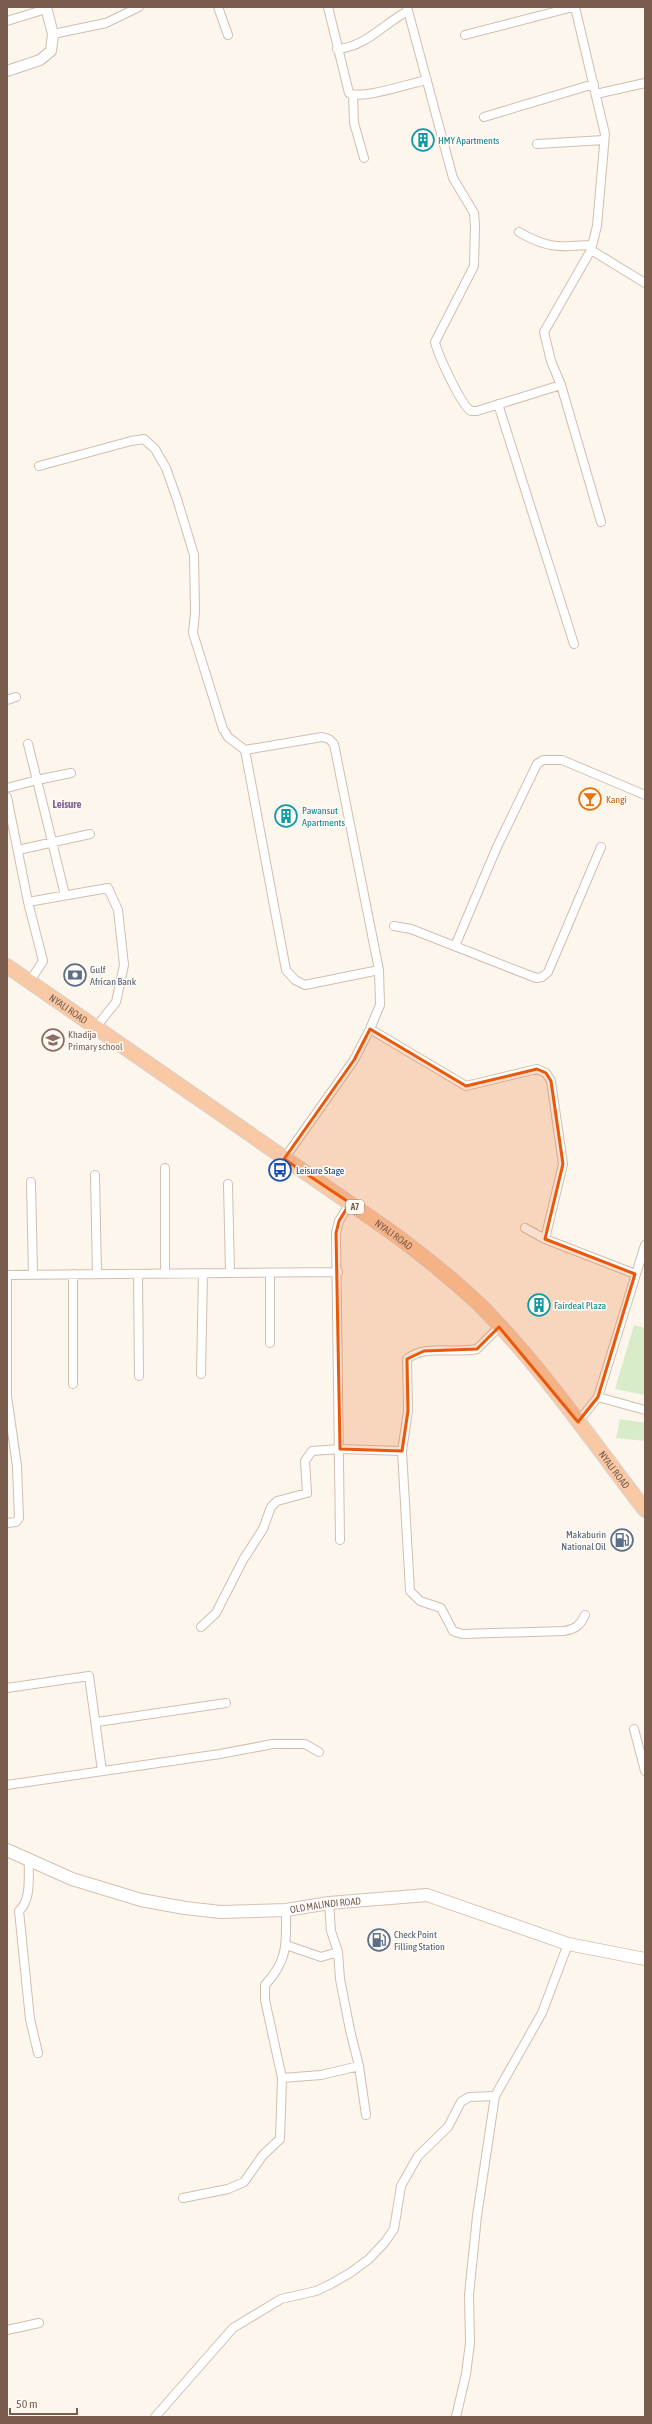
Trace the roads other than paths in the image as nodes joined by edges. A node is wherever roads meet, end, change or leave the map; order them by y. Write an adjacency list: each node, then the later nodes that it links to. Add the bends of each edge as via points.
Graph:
1 (139, 7): 8 (street, via 106,23)
2 (218, 7): 9 (street)
3 (328, 7): 11 (street)
4 (574, 7): 10 (street); 15 (street)
5 (46, 8): 7 (street); 8 (street)
6 (407, 9): 11 (street, via 364,41); 13 (street)
7 (7, 21)
8 (53, 34): 12 (street, via 50,51 40,60)
9 (228, 35)
10 (465, 35)
11 (337, 49): 17 (street, via 345,86)
12 (7, 71)
13 (427, 80): 17 (street); 26 (street, via 453,178 474,213 476,246 474,266 435,342 437,353 467,409 477,411)
14 (645, 83): 16 (street)
15 (594, 84): 16 (street); 18 (street)
16 (596, 94): 19 (street, via 605,134)
17 (353, 95): 21 (street, via 354,123)
18 (484, 117)
19 (604, 140): 20 (street); 23 (street, via 597,226)
20 (537, 144)
21 (364, 158)
22 (519, 232): 23 (street, via 539,243)
23 (592, 248): 24 (street); 25 (street, via 544,332 550,361)
24 (645, 283)
25 (561, 385): 26 (street); 28 (street)
26 (498, 404): 29 (street)
27 (39, 466): 33 (street, via 132,440 144,440 155,449 177,499 194,555 193,633 223,729 228,737)
28 (602, 522)
29 (574, 644)
30 (16, 697): 31 (street)
31 (7, 700)
32 (28, 744): 35 (street)
33 (245, 750): 48 (street, via 322,737 334,744); 48 (street, via 286,970 295,980 305,985)
34 (71, 773): 35 (street)
35 (37, 780): 36 (street); 40 (street)
36 (7, 788)
37 (645, 795): 46 (street, via 562,760 543,760 537,764 497,847)
38 (7, 797): 42 (street)
39 (90, 834): 40 (street)
40 (53, 843): 42 (street); 43 (street)
41 (601, 847): 46 (street, via 548,972 542,977 536,978)
42 (18, 850): 44 (street)
43 (65, 895): 44 (street); 50 (street, via 108,888 118,910 124,965 116,1002)
44 (28, 902): 49 (street, via 43,961)
45 (394, 926): 46 (street, via 411,928)
46 (455, 946)
47 (7, 966): 49 (highway, NYALI ROAD / A7)
48 (378, 970): 51 (street, via 380,1005)
49 (30, 982): 50 (highway, NYALI ROAD / A7)
50 (97, 1026): 52 (highway, NYALI ROAD / A7)
51 (370, 1029): 52 (street, via 354,1060); 59 (street, via 466,1086 537,1069 546,1073 551,1081 563,1164)
52 (284, 1159): 57 (highway, NYALI ROAD / A7)
53 (165, 1168): 62 (street)
54 (95, 1175): 68 (street)
55 (31, 1182): 66 (street)
56 (228, 1184): 64 (street)
57 (350, 1203): 61 (street, via 339,1221 336,1233); 71 (highway, NYALI ROAD / A7, via 436,1266)
58 (524, 1228): 59 (street)
59 (546, 1239): 70 (street)
60 (645, 1245): 70 (street)
61 (338, 1272): 65 (street); 80 (street)
62 (165, 1273): 63 (street); 69 (street)
63 (204, 1273): 64 (street); 73 (street)
64 (230, 1273): 65 (street)
65 (270, 1273): 72 (street)
66 (33, 1274): 67 (street); 76 (street, via 7,1275)
67 (73, 1274): 68 (street); 75 (street)
68 (97, 1274): 69 (street)
69 (138, 1274): 74 (street)
70 (635, 1274): 77 (street)
71 (499, 1327): 79 (highway, NYALI ROAD / A7); 81 (street, via 477,1349 424,1351 408,1359 408,1411)
72 (270, 1343)
73 (201, 1374)
74 (139, 1376)
75 (73, 1384)
76 (7, 1396): 83 (street, via 17,1466 19,1518 16,1522)
77 (598, 1397): 78 (street); 79 (street)
78 (645, 1410)
79 (578, 1422): 82 (highway, NYALI ROAD / A7)
80 (340, 1449): 81 (street); 84 (street); 86 (street, via 312,1451 305,1461 307,1492 277,1501 271,1507 262,1529 216,1613)
81 (402, 1451): 85 (street, via 409,1583 414,1597 441,1608 453,1631 462,1634 564,1632 574,1629)
82 (645, 1510)
83 (7, 1523)
84 (340, 1540)
85 (585, 1615)
86 (201, 1628)
87 (7, 1688): 89 (street, via 90,1676)
88 (226, 1703): 89 (street)
89 (97, 1722): 92 (street)
90 (634, 1729): 93 (street)
91 (319, 1752): 92 (street, via 305,1744 273,1744)
92 (102, 1771): 94 (street)
93 (645, 1771)
94 (7, 1785)
95 (7, 1850): 96 (main road, OLD MALINDI ROAD)
96 (29, 1860): 98 (main road, OLD MALINDI ROAD, via 80,1881 164,1905 221,1912); 103 (street, via 27,1896 24,1907 19,1911 30,2019)
97 (329, 1903): 98 (main road, OLD MALINDI ROAD); 99 (main road, OLD MALINDI ROAD, via 427,1896); 101 (street, via 331,1931)
98 (286, 1910): 100 (street)
99 (568, 1944): 102 (main road, OLD MALINDI ROAD); 106 (street, via 542,2012)
100 (286, 1945): 101 (street, via 321,1957); 105 (street, via 278,1971 265,1985 265,2000)
101 (338, 1952): 104 (street, via 340,1979)
102 (645, 1959)
103 (38, 2053)
104 (359, 2066): 105 (street, via 321,2075); 107 (street)
105 (282, 2078): 108 (street, via 280,2139 263,2155 244,2182 228,2189)
106 (495, 2096): 111 (street, via 470,2097 461,2102 448,2127 418,2156 401,2186 394,2229 369,2259 350,2274 329,2285 316,2291 281,2299 233,2328); 112 (street, via 477,2216 469,2295 470,2343)
107 (366, 2115)
108 (183, 2198)
109 (39, 2323): 110 (street)
110 (7, 2330)
111 (155, 2417)
112 (456, 2417)

